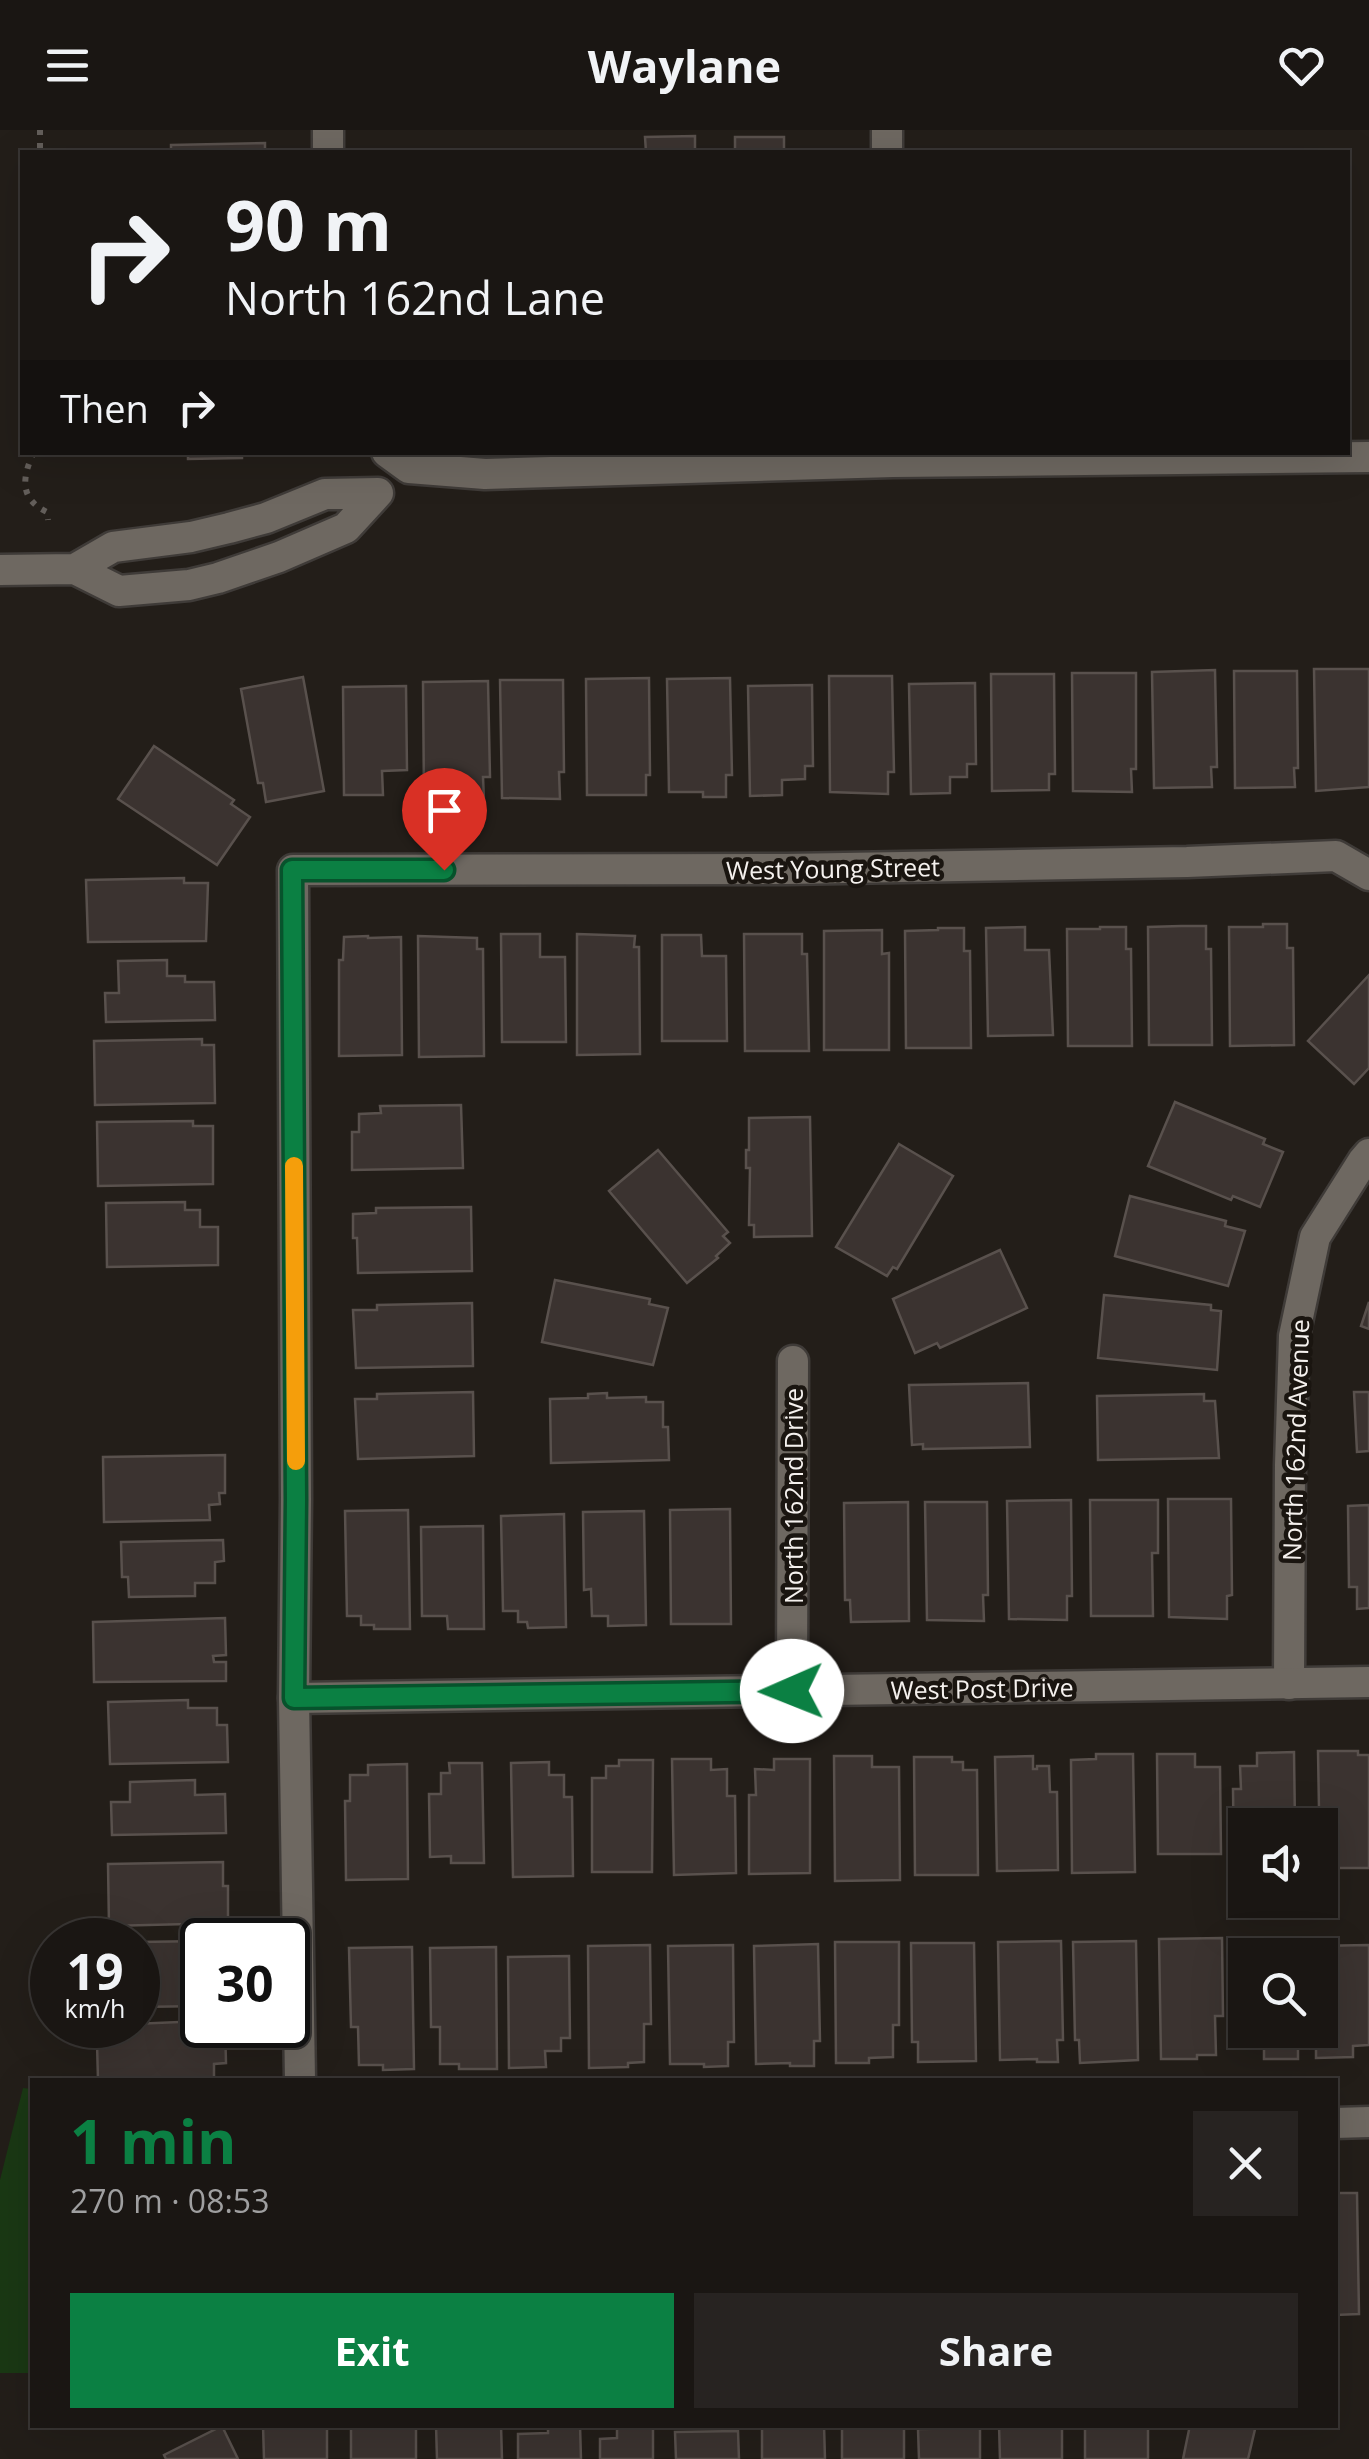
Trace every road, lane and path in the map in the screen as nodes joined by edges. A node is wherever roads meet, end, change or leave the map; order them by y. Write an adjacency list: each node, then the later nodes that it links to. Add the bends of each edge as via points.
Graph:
1 (33, 455): 6 (path, via 26,492)
2 (1369, 456): 3 (street)
3 (893, 457): 4 (street, via 485,474)
4 (398, 460): 5 (street)
5 (378, 493): 7 (street, via 325,494 229,528 114,547); 7 (street, via 346,528 218,578 119,591)
6 (48, 520)
7 (75, 569): 8 (street)
8 (0, 570)
9 (1369, 875): 15 (street, West Young Street, via 1336,856 824,869 292,870)
10 (1369, 1154): 13 (street, North 162nd Avenue, via 1315,1238 1294,1336)
11 (794, 1361): 14 (street, North 162nd Drive)
12 (1369, 1682): 13 (street, West Post Drive)
13 (1289, 1684): 14 (street, West Post Drive)
14 (792, 1691): 15 (street, West Post Drive)
15 (294, 1698): 16 (street)
16 (300, 2078)
17 (1369, 2122): 18 (street)
18 (1338, 2123)

